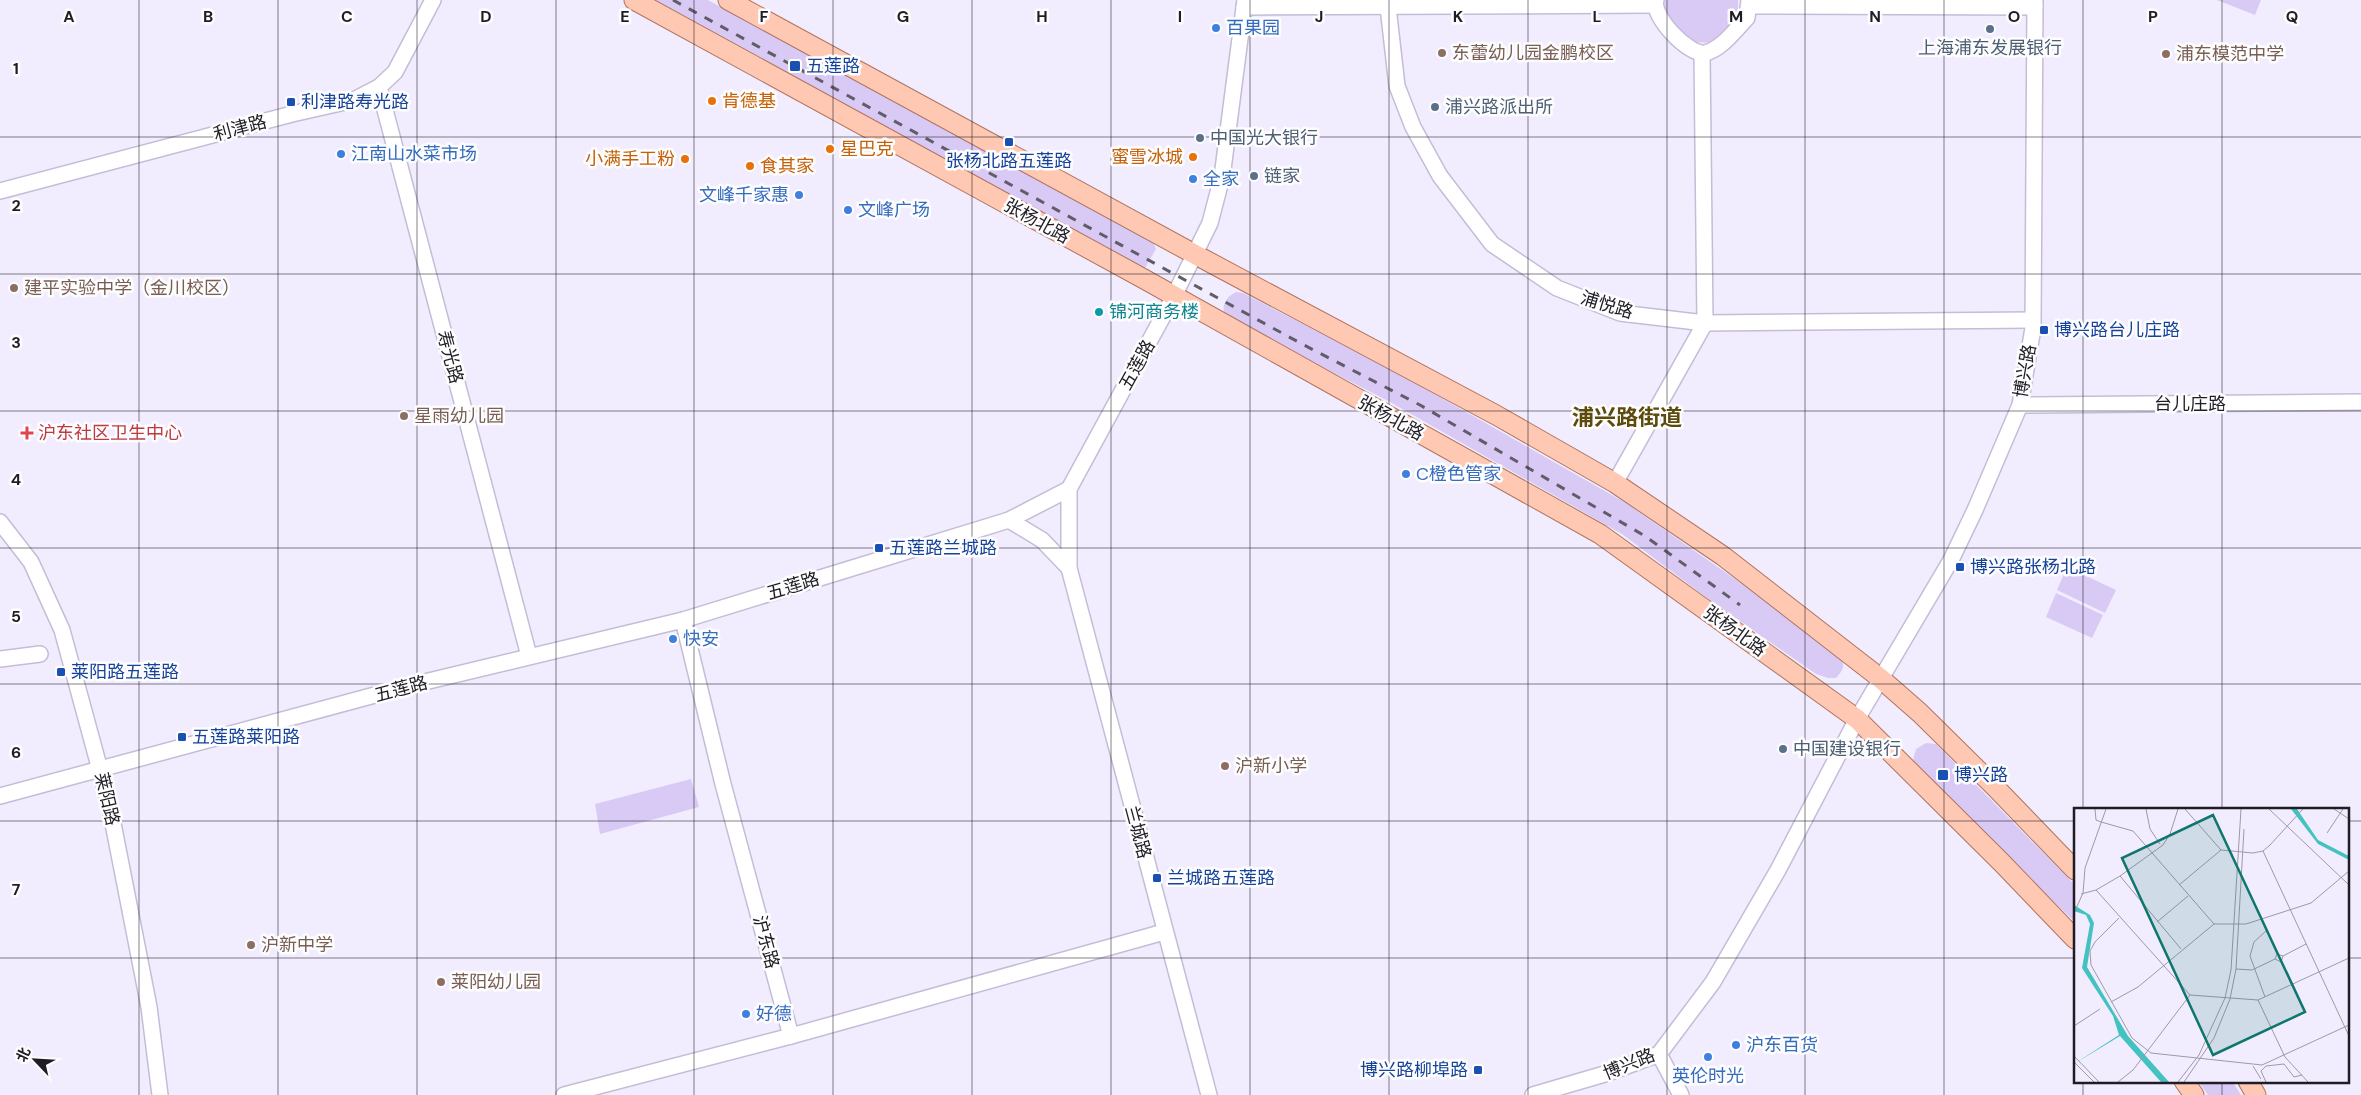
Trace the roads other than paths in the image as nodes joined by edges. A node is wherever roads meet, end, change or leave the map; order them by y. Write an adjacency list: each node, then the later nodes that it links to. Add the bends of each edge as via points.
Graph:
1 (433, 0): 10 (street, 利津路, via 395,72)
2 (634, 0): 13 (main road, 张杨北路)
3 (728, 0): 12 (main road)
4 (1244, 3): 8 (street); 12 (street, 五莲路, via 1222,177 1210,223)
5 (1655, 3): 8 (street); 9 (street, via 1660,20 1689,48)
6 (1749, 3): 7 (street); 9 (street, via 1747,18 1741,25 1716,50)
7 (2035, 3): 14 (street, 博兴路)
8 (1388, 7): 15 (street, 浦悦路, via 1397,86 1412,127 1440,176 1492,244 1557,288 1620,312)
9 (1702, 54): 15 (street)
10 (379, 87): 11 (street, 利津路, via 354,100); 25 (street, 寿光路)
11 (0, 190)
12 (1196, 255): 13 (street, 五莲路); 18 (main road)
13 (1174, 296): 19 (street, 五莲路); 28 (main road, 张杨北路, via 1600,534)
14 (2032, 320): 15 (street, 浦悦路); 17 (street, 博兴路)
15 (1705, 323): 18 (street)
16 (2361, 402): 17 (street, 台儿庄路)
17 (2020, 405): 27 (street, 博兴路, via 1951,560)
18 (1615, 482): 27 (main road, via 1723,556)
19 (1069, 489): 20 (street, 五莲路); 22 (street, 兰城路)
20 (1009, 520): 22 (street, 兰城路, via 1042,540); 23 (street, 五莲路)
21 (0, 522): 29 (street, 莱阳路, via 31,562 62,630)
22 (1069, 568): 32 (street, 兰城路)
23 (682, 620): 25 (street, 五莲路); 34 (street, 沪东路)
24 (40, 654): 26 (street)
25 (529, 656): 29 (street, 五莲路)
26 (0, 659)
27 (1880, 678): 28 (street, 博兴路); 31 (main road, via 1995,787)
28 (1857, 720): 33 (main road, 张杨北路); 35 (street, 博兴路, via 1778,870 1713,982)
29 (101, 769): 30 (street, 五莲路); 38 (street, 莱阳路, via 149,1007)
30 (0, 796)
31 (2074, 869)
32 (1164, 932): 34 (street); 40 (street, 兰城路)
33 (2074, 938)
34 (791, 1036): 39 (street)
35 (1659, 1054): 41 (street, 博兴路); 42 (street)
36 (2185, 1082): 43 (main road)
37 (2249, 1082): 44 (main road)
38 (160, 1095)
39 (564, 1095)
40 (1209, 1095)
41 (1533, 1095)
42 (1681, 1095)
43 (2194, 1095)
44 (2256, 1095)

